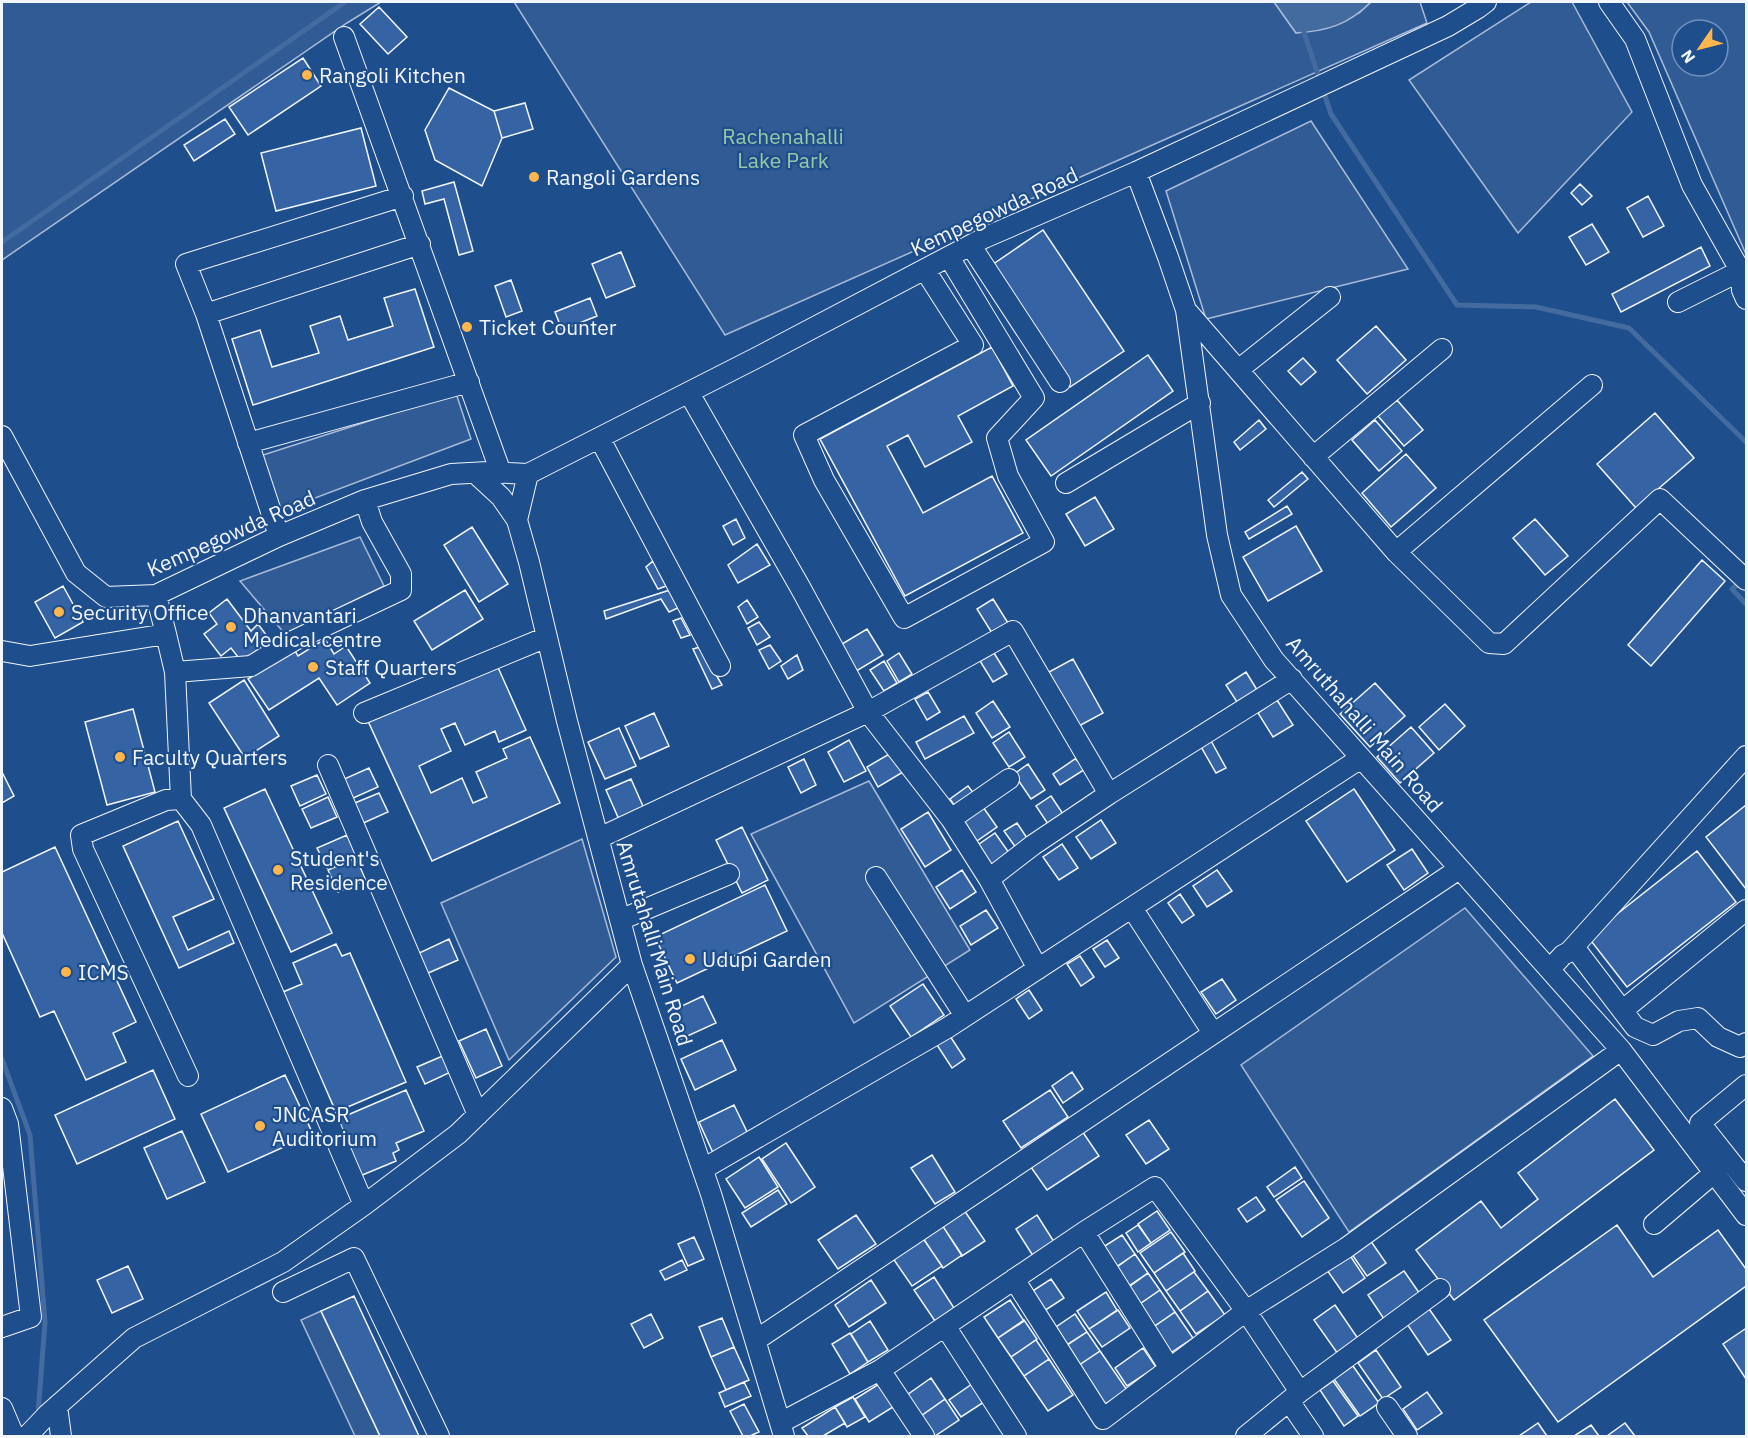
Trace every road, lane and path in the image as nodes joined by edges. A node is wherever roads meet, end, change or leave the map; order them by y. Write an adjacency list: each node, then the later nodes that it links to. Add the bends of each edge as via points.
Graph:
1 (1486, 2): 4 (street, Kempegowda Road, via 1448,26)
2 (1609, 2): 10 (street, via 1635,39 1692,185)
3 (344, 37): 5 (street)
4 (1136, 172): 7 (street, Kempegowda Road); 14 (street, Amruthahalli Main Road)
5 (403, 196): 6 (street); 15 (street, via 186,264)
6 (420, 244): 15 (street); 20 (street)
7 (971, 246): 8 (street, Kempegowda Road); 21 (street)
8 (949, 257): 9 (street, Kempegowda Road); 16 (street)
9 (925, 270): 17 (street); 23 (street, Kempegowda Road)
10 (1744, 270): 12 (street, via 1742,290); 13 (street)
11 (1329, 297): 19 (street)
12 (1746, 299)
13 (1678, 302)
14 (1186, 310): 19 (street); 24 (street, Amruthahalli Main Road)
15 (206, 314): 27 (street)
16 (994, 332): 17 (street); 17 (street, via 1034,398 997,438 1008,476 1044,542 904,618 824,480 804,435)
17 (973, 345)
18 (1442, 349): 28 (street)
19 (1238, 370): 28 (street)
20 (469, 382): 27 (street); 30 (street)
21 (1060, 382)
22 (1592, 385): 36 (street)
23 (688, 393): 26 (street, Kempegowda Road); 45 (street)
24 (1200, 404): 32 (street); 44 (street, Amruthahalli Main Road, via 1217,534 1231,596)
25 (2, 436): 38 (street, Kempegowda Road, via 76,573 106,597)
26 (600, 439): 31 (street, Kempegowda Road); 42 (street)
27 (248, 442): 35 (street)
28 (1314, 457): 36 (street)
29 (475, 472): 30 (street, Kempegowda Road); 33 (street, Kempegowda Road, via 451,474); 34 (street, Amrutahalli Main Road, via 501,497)
30 (501, 473): 31 (street, Kempegowda Road)
31 (528, 474): 34 (street)
32 (1066, 483)
33 (364, 500): 35 (street, Kempegowda Road); 43 (street, via 401,574 400,590 295,640 251,666)
34 (517, 520): 40 (street, Amrutahalli Main Road)
35 (279, 536): 38 (street, Kempegowda Road)
36 (1396, 552): 37 (street, via 1489,643 1504,644 1660,499)
37 (1746, 580)
38 (156, 595): 39 (street)
39 (166, 634): 41 (street, via 30,656); 43 (street)
40 (546, 637): 46 (street); 54 (street, Amrutahalli Main Road)
41 (2, 651)
42 (720, 666)
43 (175, 672): 52 (street)
44 (1292, 680): 48 (street, Amruthahalli Main Road); 51 (street)
45 (868, 712): 51 (street, via 1013,631); 53 (street); 54 (street)
46 (364, 713)
47 (1746, 756): 62 (street)
48 (1361, 758): 55 (street, Amruthahalli Main Road); 59 (street)
49 (328, 765): 73 (street)
50 (1009, 779): 53 (street)
51 (1109, 794): 58 (street)
52 (181, 799): 71 (street, via 165,800 81,835 82,849); 79 (street, via 201,825)
53 (951, 819): 58 (street)
54 (599, 838): 61 (street, Amrutahalli Main Road)
55 (1459, 868): 65 (street, Amruthahalli Main Road); 68 (street)
56 (729, 874): 61 (street)
57 (876, 877): 67 (street)
58 (989, 879): 64 (street)
59 (1132, 908): 64 (street); 68 (street)
60 (1745, 915): 66 (street)
61 (620, 920): 63 (street, Amrutahalli Main Road)
62 (1571, 950): 65 (street); 66 (street)
63 (632, 965): 73 (street); 75 (street, Amrutahalli Main Road)
64 (1038, 969): 67 (street)
65 (1553, 972): 70 (street, Amruthahalli Main Road)
66 (1623, 1010): 69 (street, via 1635,1027 1653,1035 1679,1021 1698,1018 1718,1037 1740,1047)
67 (965, 1016): 75 (street)
68 (1213, 1033): 88 (street)
69 (1746, 1043)
70 (1621, 1050): 76 (street, Amruthahalli Main Road); 85 (street, via 1346,1248)
71 (189, 1076)
72 (1746, 1085): 77 (street, via 1700,1123)
73 (478, 1114): 79 (street, via 458,1134)
74 (4, 1119): 87 (street, via 31,1317)
75 (703, 1169): 88 (street, Amrutahalli Main Road)
76 (1714, 1173): 78 (street, Amruthahalli Main Road); 80 (street)
77 (1746, 1181)
78 (1742, 1202)
79 (364, 1205): 94 (street, via 283,1262 134,1338)
80 (1654, 1224)
81 (1084, 1232): 82 (street); 85 (street, via 1155,1186); 89 (street)
82 (1014, 1279): 86 (street); 89 (street, via 1103,1419)
83 (1440, 1289): 91 (street)
84 (283, 1292): 99 (street, via 354,1258)
85 (1246, 1311): 89 (street); 91 (street)
86 (945, 1326): 90 (street); 101 (street)
87 (2, 1327)
88 (756, 1340): 95 (street, Amrutahalli Main Road)
89 (1169, 1367)
90 (880, 1370): 95 (street); 100 (street)
91 (1294, 1396): 102 (street); 103 (street)
92 (1387, 1407): 104 (street)
93 (2, 1408): 96 (street)
94 (52, 1410): 97 (street); 98 (street)
95 (782, 1430)
96 (14, 1437)
97 (27, 1437)
98 (61, 1437)
99 (439, 1437)
100 (924, 1437)
101 (1016, 1437)
102 (1246, 1437)
103 (1313, 1437)
104 (1407, 1437)

